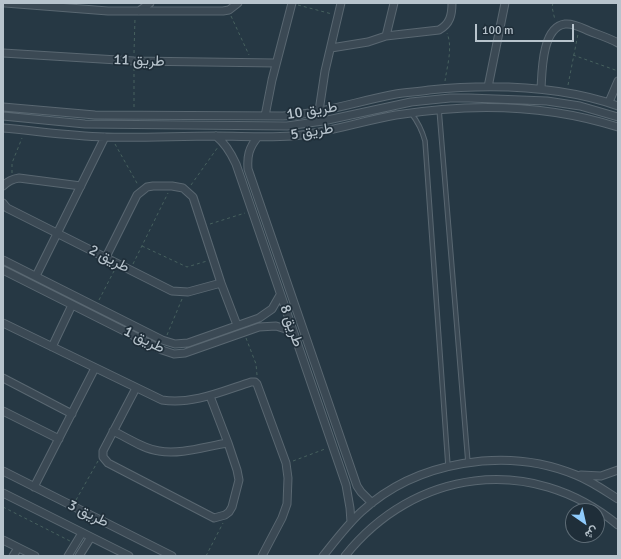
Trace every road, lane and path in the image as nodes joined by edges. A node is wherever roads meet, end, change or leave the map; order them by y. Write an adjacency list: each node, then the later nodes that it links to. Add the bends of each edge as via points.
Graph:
1 (5, 3): 10 (street)
2 (150, 3): 12 (street)
3 (238, 3): 11 (street)
4 (292, 3): 13 (path); 23 (street)
5 (341, 3): 13 (street)
6 (394, 3): 17 (street)
7 (452, 3): 15 (street, via 450,19)
8 (505, 3): 26 (street)
9 (553, 3): 14 (path, via 552,14)
10 (72, 6): 12 (street)
11 (229, 10): 12 (street); 22 (path)
12 (139, 11)
13 (338, 16): 19 (street)
14 (559, 26): 16 (street, via 571,24); 28 (street, via 549,35)
15 (444, 27): 17 (street, via 435,31); 27 (path, via 450,44)
16 (580, 28): 18 (street); 21 (path)
17 (386, 36): 19 (street, via 368,42)
18 (618, 43)
19 (331, 48): 34 (street)
20 (3, 53): 22 (street, طريق 11, via 134,61)
21 (573, 55): 24 (path); 29 (path)
22 (253, 62): 23 (street, طريق 11)
23 (276, 63): 37 (street)
24 (618, 71)
25 (618, 81): 30 (street)
26 (488, 86): 27 (street, طريق 10); 28 (street, طريق 10)
27 (444, 89): 34 (street, طريق 10, via 397,94)
28 (541, 89): 29 (street, طريق 10)
29 (567, 93): 30 (street, طريق 10)
30 (609, 102): 31 (street, طريق 10)
31 (618, 106)
32 (3, 107): 37 (street, طريق 10, via 96,115)
33 (439, 110): 35 (street, طريق 5); 40 (street, طريق 5, via 477,107 542,110); 90 (lane)
34 (319, 111): 37 (street, طريق 10)
35 (411, 113): 43 (street, طريق 5); 91 (lane, via 425,141)
36 (3, 116): 39 (street, طريق 5, via 106,125 287,126)
37 (265, 116)
38 (618, 117): 39 (street, طريق 5, via 580,106 548,102 450,98 411,102)
39 (323, 121): 43 (street)
40 (618, 127)
41 (3, 128): 42 (street, طريق 5)
42 (26, 130): 45 (street, طريق 5); 48 (path, via 12,163)
43 (324, 131): 46 (street, طريق 5)
44 (216, 136): 45 (street, طريق 5); 46 (street, طريق 5); 47 (street, طريق 8)
45 (108, 137): 50 (street); 52 (path)
46 (257, 138): 98 (street, طريق 8, via 248,152 248,169 357,486)
47 (222, 141): 53 (path); 55 (street, طريق 8, via 236,164)
48 (13, 178): 49 (street); 50 (street)
49 (3, 186)
50 (81, 186): 57 (street)
51 (172, 186): 52 (street, via 152,186); 53 (street); 58 (path)
52 (141, 190): 59 (street)
53 (187, 190): 56 (street)
54 (3, 203): 57 (street, طريق 2, via 7,208)
55 (251, 211): 56 (path); 68 (street, طريق 8)
56 (203, 227): 60 (street)
57 (57, 234): 59 (street, طريق 2); 65 (street)
58 (142, 246): 60 (path, via 187,267); 64 (path)
59 (106, 257): 62 (street, طريق 2)
60 (213, 259): 66 (street)
61 (3, 260): 65 (street, طريق 1)
62 (118, 263): 64 (street, طريق 2); 70 (path)
63 (3, 270): 69 (street, طريق 1)
64 (130, 270): 67 (street, طريق 2, via 172,291)
65 (36, 276): 70 (street, طريق 1)
66 (221, 283): 67 (street); 72 (street)
67 (185, 293): 75 (path)
68 (280, 296): 72 (street, طريق 1, via 266,314); 73 (street, طريق 8)
69 (72, 305): 74 (street, طريق 1, via 174,354 185,353); 76 (street)
70 (96, 306): 75 (street, طريق 1)
71 (3, 323): 76 (street)
72 (237, 325): 75 (street, طريق 1, via 188,343 175,344)
73 (292, 331): 74 (street, طريق 1, via 268,326); 87 (street, طريق 8)
74 (244, 332): 79 (path, via 257,369)
75 (164, 341)
76 (52, 347): 77 (street)
77 (96, 368): 80 (street); 83 (street)
78 (3, 378): 83 (street)
79 (256, 382): 81 (street); 89 (street)
80 (136, 388): 81 (street, via 169,401 179,402); 84 (street)
81 (210, 396): 86 (street)
82 (3, 411): 85 (street)
83 (72, 414): 85 (street)
84 (113, 431): 86 (street, via 163,452 178,452); 88 (street, via 103,451)
85 (59, 439): 95 (street)
86 (228, 443): 101 (street, via 239,480 232,507)
87 (332, 447): 89 (path); 102 (street, طريق 8, via 346,485)
88 (103, 457): 99 (path, via 96,464); 101 (street, via 108,463 214,518)
89 (286, 463): 116 (street, via 287,504)
90 (468, 463): 91 (street); 94 (street, via 519,461)
91 (448, 466): 98 (street, via 413,478)
92 (618, 470): 94 (street, via 601,476)
93 (3, 471): 95 (street, طريق 3)
94 (576, 475): 97 (street)
95 (34, 487): 99 (street, طريق 3)
96 (3, 493): 104 (street, طريق 3)
97 (618, 499)
98 (372, 503): 102 (street)
99 (73, 506): 114 (street, طريق 3)
100 (3, 507): 107 (path)
101 (225, 515): 115 (path)
102 (351, 522): 117 (street)
103 (618, 525): 118 (street, via 591,505 546,486 522,481 474,481 450,485 407,502 372,527)
104 (82, 532): 105 (street, طريق 3); 107 (street)
105 (90, 537): 112 (street); 113 (street, طريق 3)
106 (3, 540): 108 (street)
107 (76, 544): 111 (street)
108 (18, 548): 109 (street); 110 (street)
109 (13, 556)
110 (34, 556)
111 (68, 556)
112 (79, 556)
113 (129, 556)
114 (172, 556)
115 (206, 556)
116 (262, 556)
117 (323, 556)
118 (345, 556)

